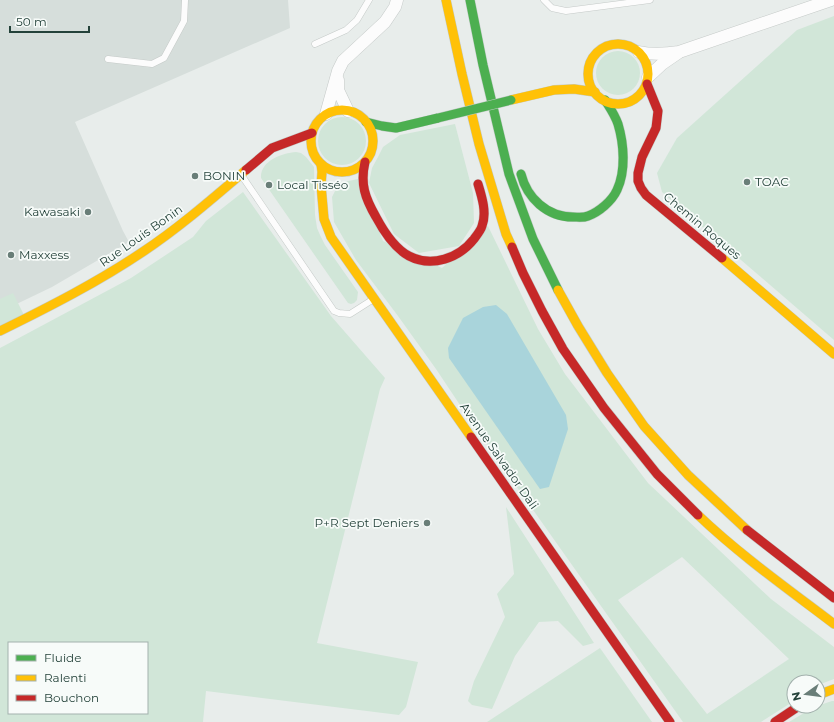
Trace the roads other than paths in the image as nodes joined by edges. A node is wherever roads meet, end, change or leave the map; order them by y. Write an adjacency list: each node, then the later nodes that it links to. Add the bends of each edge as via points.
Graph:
1 (185, 0): 15 (lane, via 184,21 164,58 152,64)
2 (369, 0): 12 (lane, via 357,20 346,30)
3 (397, 0): 17 (street, via 385,22 343,61)
4 (446, 0): 10 (main road)
5 (470, 0): 31 (main road)
6 (544, 0): 9 (lane, via 552,8 566,11)
7 (650, 0): 9 (lane)
8 (831, 0): 14 (street)
9 (626, 2)
10 (448, 12): 11 (main road); 49 (main road, via 479,144 506,234 542,311 564,349 604,408 657,474 717,533)
11 (444, 26)
12 (315, 44)
13 (639, 52): 14 (street); 16 (main road, via 624,44 612,44 598,52); 20 (main road, via 648,68)
14 (679, 52): 20 (street, via 662,64)
15 (108, 59)
16 (590, 64): 18 (main road); 22 (main road, via 589,79)
17 (338, 71): 26 (street, via 338,90); 27 (street)
18 (581, 73)
19 (572, 79): 21 (main road)
20 (647, 80): 25 (main road, via 643,91); 29 (main road, Chemin Roques, via 658,111)
21 (554, 90): 22 (main road); 32 (main road, bridge)
22 (595, 92): 23 (main road)
23 (605, 100): 25 (main road, via 617,104); 40 (main road, via 615,116 621,137 623,164 620,183 614,197 600,210 587,216 571,218 558,216 544,209 525,186)
24 (456, 101): 30 (main road)
25 (630, 101): 29 (main road, via 644,106)
26 (348, 111): 27 (main road); 28 (main road)
27 (326, 114): 33 (main road)
28 (366, 122): 32 (main road); 35 (main road, via 371,133)
29 (657, 122): 47 (main road, Chemin Roques, via 638,170 638,179 646,195)
30 (462, 124)
31 (497, 124): 34 (main road); 48 (main road, via 509,174 533,239 554,284 607,373 644,426 688,476 745,528)
32 (396, 128): 35 (main road)
33 (312, 132): 36 (main road, Rue Louis Bonin); 37 (main road)
34 (510, 139)
35 (379, 141): 38 (main road)
36 (284, 144): 37 (main road); 42 (main road, Rue Louis Bonin, via 272,148)
37 (313, 151): 39 (main road)
38 (365, 162): 41 (main road, via 352,170); 43 (main road, via 362,178 364,191 381,228 404,252 417,259 430,261 460,253 475,239 483,224 484,203)
39 (320, 164): 41 (main road); 44 (main road, Avenue Salvador Dali)
40 (518, 166)
41 (339, 172): 44 (main road, Avenue Salvador Dali, via 334,176)
42 (240, 175): 45 (lane, via 334,311 350,314); 46 (main road, Rue Louis Bonin, via 188,220 126,263 75,294)
43 (475, 176)
44 (323, 198): 45 (main road, Avenue Salvador Dali, via 324,219 331,237)
45 (374, 299): 51 (main road, Avenue Salvador Dali)
46 (0, 331)
47 (834, 354)
48 (834, 598)
49 (834, 624)
50 (787, 714): 52 (main road)
51 (670, 722)
52 (775, 722)

